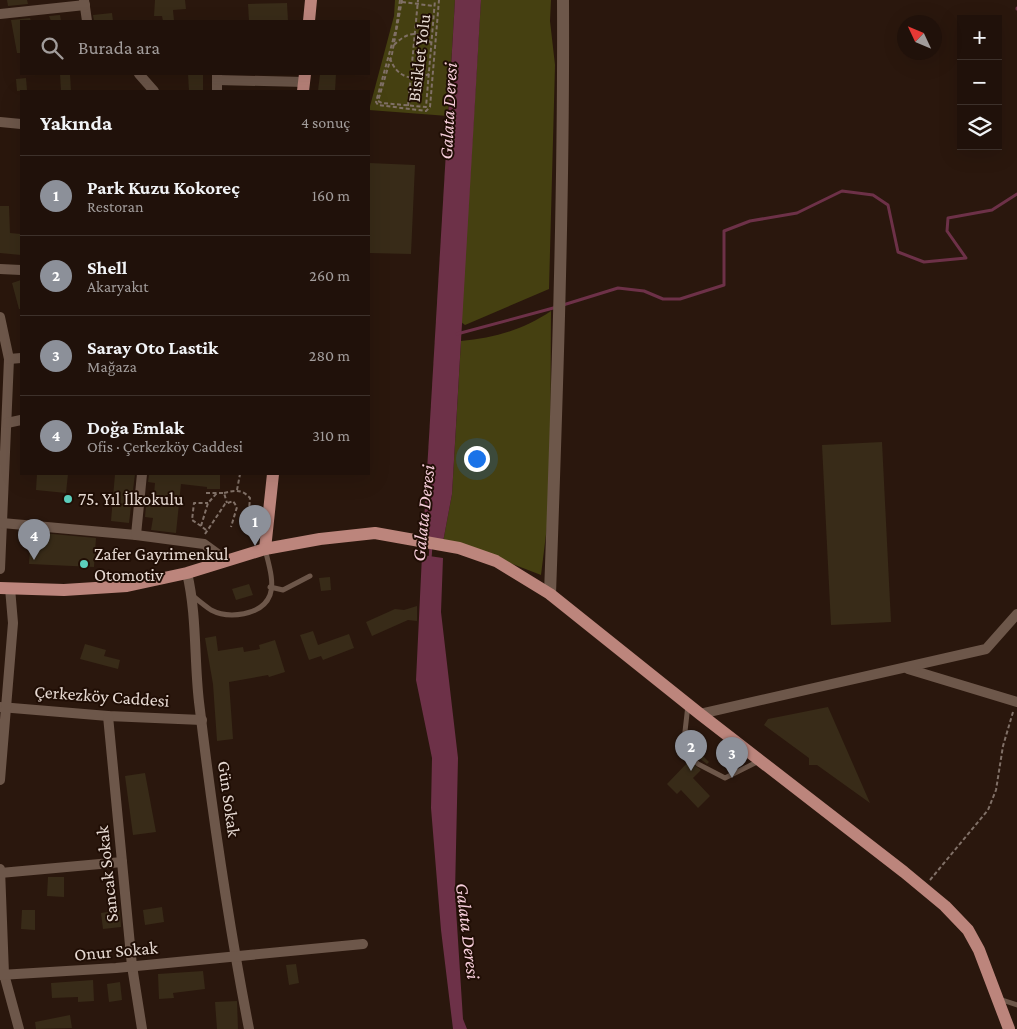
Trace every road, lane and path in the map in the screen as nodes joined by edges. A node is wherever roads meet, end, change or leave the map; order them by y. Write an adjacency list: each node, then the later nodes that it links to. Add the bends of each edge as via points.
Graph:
1 (311, 0): 11 (main road)
2 (418, 0): 7 (path)
3 (437, 0): 5 (path, Bisiklet Yolu, via 430,107 426,111 378,106 376,102); 8 (path)
4 (563, 0): 57 (street, via 564,122)
5 (401, 1): 7 (path); 14 (path)
6 (85, 2): 9 (street); 10 (street)
7 (418, 4): 8 (path); 12 (path)
8 (435, 6): 13 (path)
9 (0, 14)
10 (87, 20)
11 (309, 20)
12 (415, 34): 13 (path, via 421,34); 14 (path, via 402,37); 19 (path)
13 (431, 43): 16 (path)
14 (394, 46): 15 (path)
15 (390, 58): 19 (path, via 400,74); 23 (path, via 378,101)
16 (429, 74): 19 (path); 23 (path, via 426,108)
17 (140, 75): 21 (street)
18 (217, 77): 20 (street); 22 (street)
19 (410, 78): 23 (path)
20 (304, 82)
21 (153, 90)
22 (218, 90)
23 (408, 106)
24 (0, 122): 25 (street)
25 (20, 124)
26 (0, 269): 27 (street)
27 (20, 270)
28 (0, 316): 30 (street)
29 (20, 358): 30 (street)
30 (9, 359): 32 (street)
31 (20, 420): 32 (street)
32 (7, 422): 33 (street)
33 (2, 469): 44 (street)
34 (142, 475): 48 (street)
35 (240, 475): 37 (path)
36 (273, 475): 50 (main road)
37 (237, 490): 39 (path); 43 (path, via 250,498)
38 (217, 493): 39 (path); 40 (path); 41 (path)
39 (224, 493): 42 (path)
40 (206, 494)
41 (208, 503): 45 (path); 45 (path, via 194,503 192,520)
42 (227, 503): 46 (path, via 233,501 237,507); 47 (path)
43 (249, 510)
44 (2, 523): 48 (street); 52 (street)
45 (201, 526): 47 (path)
46 (231, 527)
47 (206, 530): 49 (path)
48 (136, 535): 49 (street)
49 (204, 544): 51 (street)
50 (265, 549): 51 (main road); 55 (lane); 57 (main road, via 375,533 402,537 459,548 496,561)
51 (226, 560): 53 (main road)
52 (0, 569)
53 (187, 574): 56 (main road, via 126,586 64,590); 58 (street, Gün Sokak)
54 (310, 576): 55 (lane, via 283,590)
55 (270, 587): 58 (lane, via 270,596 258,608 237,616 213,611)
56 (5, 588): 63 (street, via 13,623)
57 (550, 594): 62 (main road)
58 (193, 596): 66 (street, Gün Sokak)
59 (1017, 614): 60 (street, via 986,649)
60 (908, 668): 61 (street); 64 (street)
61 (1017, 702): 72 (path, via 1003,746 996,790 988,810)
62 (688, 705): 64 (main road); 67 (lane, via 683,749 698,764 725,778)
63 (3, 707): 65 (street, Çerkezköy Caddesi); 68 (street)
64 (700, 714): 67 (main road)
65 (108, 716): 66 (street, Çerkezköy Caddesi); 69 (street, Sancak Sokak)
66 (202, 720): 74 (street, Gün Sokak)
67 (760, 761): 72 (main road)
68 (0, 780)
69 (122, 862): 71 (street); 75 (street, Sancak Sokak)
70 (0, 869): 71 (street)
71 (0, 873): 76 (street)
72 (923, 887): 77 (main road, via 968,930)
73 (363, 944): 74 (street, Onur Sokak)
74 (235, 955): 75 (street, Onur Sokak); 81 (street, Gün Sokak)
75 (132, 966): 76 (street, Onur Sokak); 80 (street, Sancak Sokak)
76 (2, 975): 79 (street)
77 (999, 999): 78 (lane); 82 (main road)
78 (1017, 1005)
79 (19, 1029)
80 (142, 1029)
81 (249, 1029)
82 (1009, 1029)

